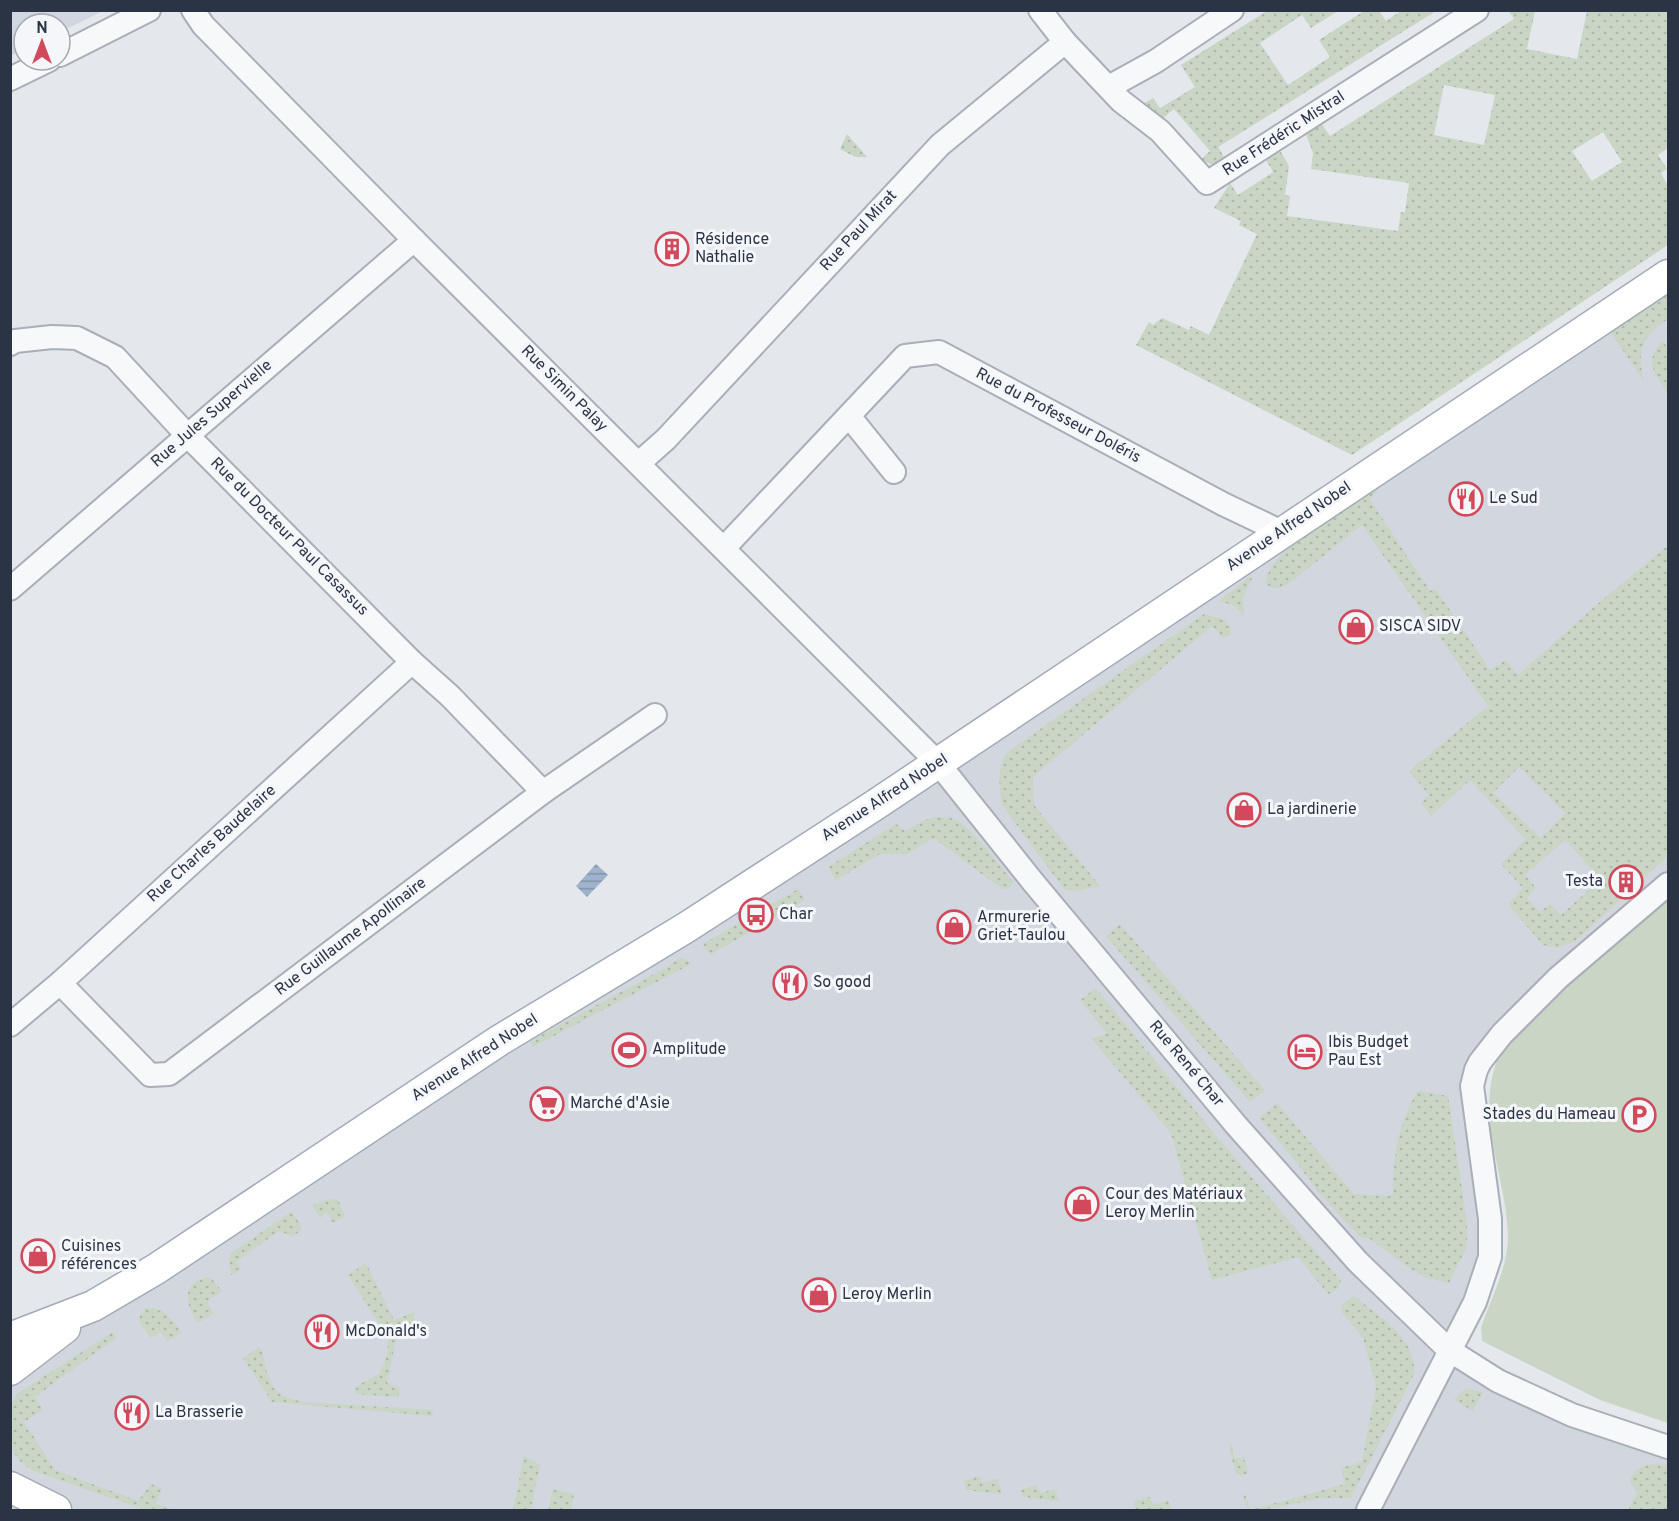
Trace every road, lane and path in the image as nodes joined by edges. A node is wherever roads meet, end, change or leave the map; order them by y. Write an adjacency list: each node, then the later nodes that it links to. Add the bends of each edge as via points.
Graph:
1 (149, 10): 7 (street)
2 (193, 10): 11 (street, Rue Simin Palay, via 203,26)
3 (1040, 10): 6 (street)
4 (1232, 10): 10 (street)
5 (1477, 10): 10 (street, Rue Frédéric Mistral, via 1208,183 1160,131)
6 (1065, 42): 10 (street, Rue Frédéric Mistral); 16 (street, Rue Paul Mirat, via 940,145 666,439)
7 (72, 49)
8 (24, 72): 9 (street)
9 (10, 79)
10 (1109, 87)
11 (414, 240): 15 (street, Rue Jules Supervielle); 16 (street, Rue Simin Palay)
12 (1668, 275): 18 (main road, Avenue Alfred Nobel)
13 (10, 344): 15 (street, Rue du Docteur Paul Casassus, via 52,337 77,338 115,357)
14 (849, 416): 17 (street); 18 (street, Rue du Professeur Doléris, via 905,356 939,352); 19 (street, Rue du Professeur Doléris)
15 (187, 435): 20 (street, Rue Jules Supervielle); 21 (street, Rue du Docteur Paul Casassus)
16 (639, 463): 19 (street, Rue Simin Palay)
17 (894, 472)
18 (1282, 532): 23 (main road, Avenue Alfred Nobel)
19 (724, 548): 23 (street, Rue Simin Palay)
20 (10, 589)
21 (412, 662): 24 (street, Rue du Docteur Paul Casassus); 26 (street, Rue Charles Baudelaire)
22 (655, 715): 24 (street, Rue Guillaume Apollinaire)
23 (938, 763): 28 (main road, Avenue Alfred Nobel, via 687,927 500,1040 156,1269); 30 (street, Rue René Char, via 1236,1125 1358,1262)
24 (543, 792): 26 (street, Rue Guillaume Apollinaire, via 169,1074 150,1075)
25 (1668, 884): 30 (street, via 1558,978 1502,1034 1476,1070 1472,1086 1491,1248 1475,1302)
26 (60, 983): 27 (street, Rue Charles Baudelaire)
27 (10, 1024)
28 (93, 1306): 29 (main road, Avenue Alfred Nobel); 31 (main road, Avenue Alfred Nobel)
29 (10, 1338)
30 (1449, 1350): 32 (street, Rue René Char, via 1498,1381 1572,1415); 35 (street)
31 (10, 1370)
32 (1668, 1448)
33 (10, 1487): 34 (main road)
34 (56, 1510)
35 (1368, 1510)

